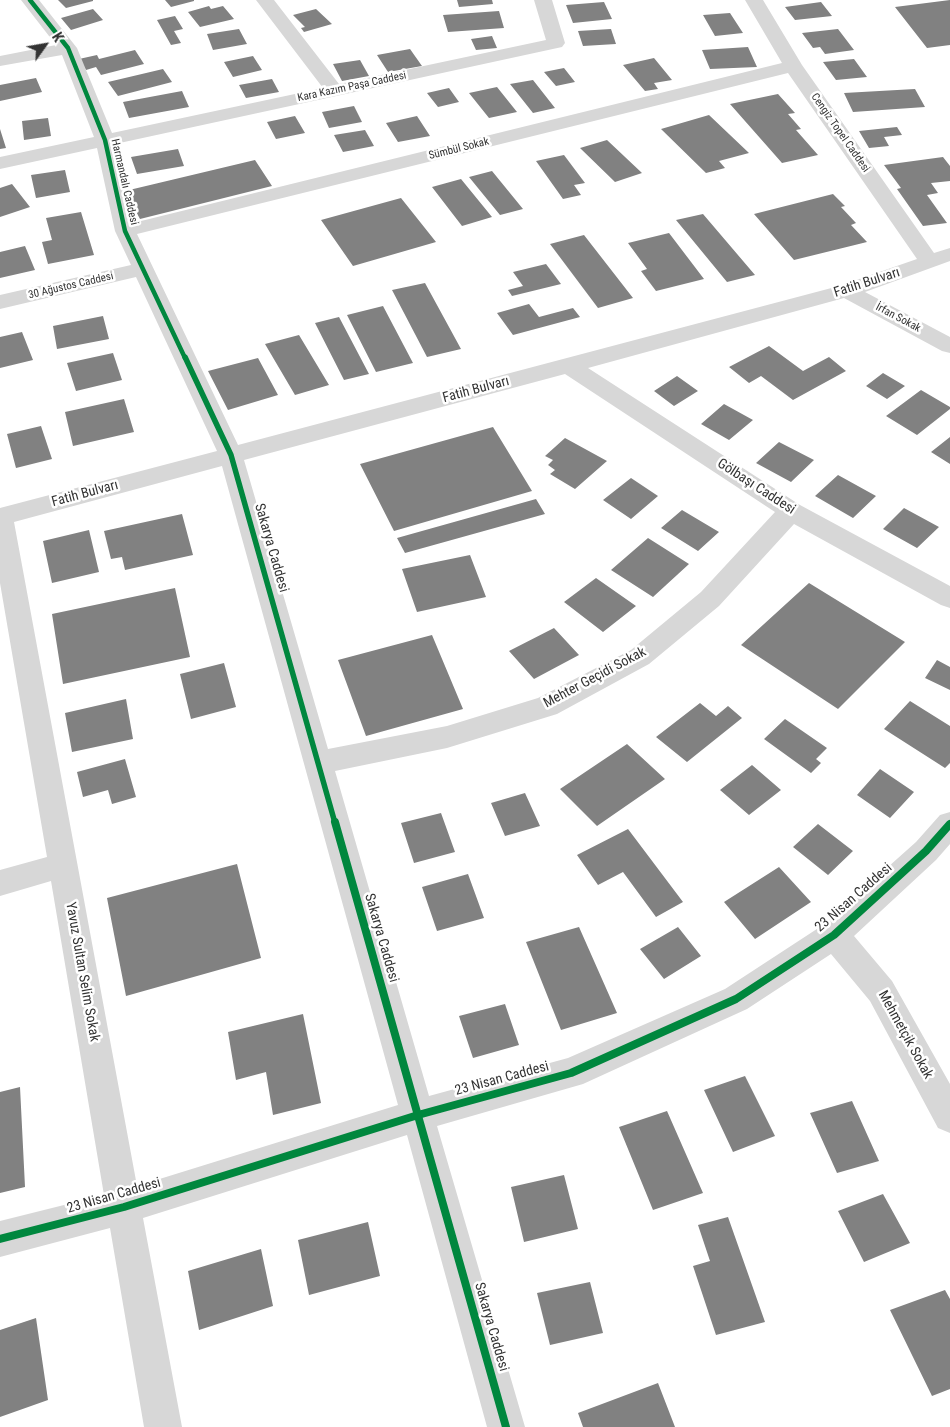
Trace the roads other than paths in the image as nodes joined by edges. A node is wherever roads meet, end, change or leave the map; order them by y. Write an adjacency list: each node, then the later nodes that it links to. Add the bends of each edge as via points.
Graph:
1 (30, 0): 5 (street, Harmandalı Caddesi)
2 (265, 0): 8 (street)
3 (543, 0): 8 (street, Kara Kazım Paşa Caddesi, via 556,43)
4 (754, 0): 7 (street, Cengiz Topel Caddesi)
5 (68, 48): 6 (street); 9 (street, Harmandalı Caddesi)
6 (0, 61)
7 (793, 66): 11 (street, Sümbül Sokak); 12 (street, Cengiz Topel Caddesi)
8 (335, 91): 9 (street, Kara Kazım Paşa Caddesi)
9 (105, 140): 10 (street, Kara Kazım Paşa Caddesi); 11 (street, Harmandalı Caddesi)
10 (0, 163)
11 (125, 231): 13 (street, Harmandalı Caddesi)
12 (940, 258): 14 (street, Fatih Bulvarı)
13 (143, 269): 15 (street, 30 Ağustos Caddesi); 18 (street, Harmandalı Caddesi)
14 (847, 290): 16 (street, İrfan Sokak); 17 (street, Fatih Bulvarı)
15 (0, 302)
16 (950, 346)
17 (568, 365): 18 (street, Fatih Bulvarı); 19 (street, Gölbaşı Caddesi)
18 (232, 455): 20 (street, Fatih Bulvarı); 22 (street, Sakarya Caddesi)
19 (791, 510): 21 (street, Gölbaşı Caddesi); 22 (street, Mehter Geçidi Sokak, via 710,599 640,657 547,706 447,737)
20 (1, 517): 24 (street, Yavuz Sultan Selim Sokak)
21 (950, 598)
22 (318, 763): 27 (street, Sakarya Caddesi)
23 (950, 824): 26 (street, 23 Nisan Caddesi, via 926,851)
24 (63, 865): 25 (street); 29 (street, Yavuz Sultan Selim Sokak)
25 (0, 883)
26 (834, 935): 27 (street, 23 Nisan Caddesi, via 736,1000 571,1073); 28 (street, Mehmetçik Sokak, via 881,991)
27 (418, 1114): 29 (street, 23 Nisan Caddesi); 32 (street, Sakarya Caddesi)
28 (950, 1117)
29 (124, 1208): 30 (street, 23 Nisan Caddesi); 31 (street, Yavuz Sultan Selim Sokak)
30 (0, 1239)
31 (162, 1427)
32 (506, 1427)

